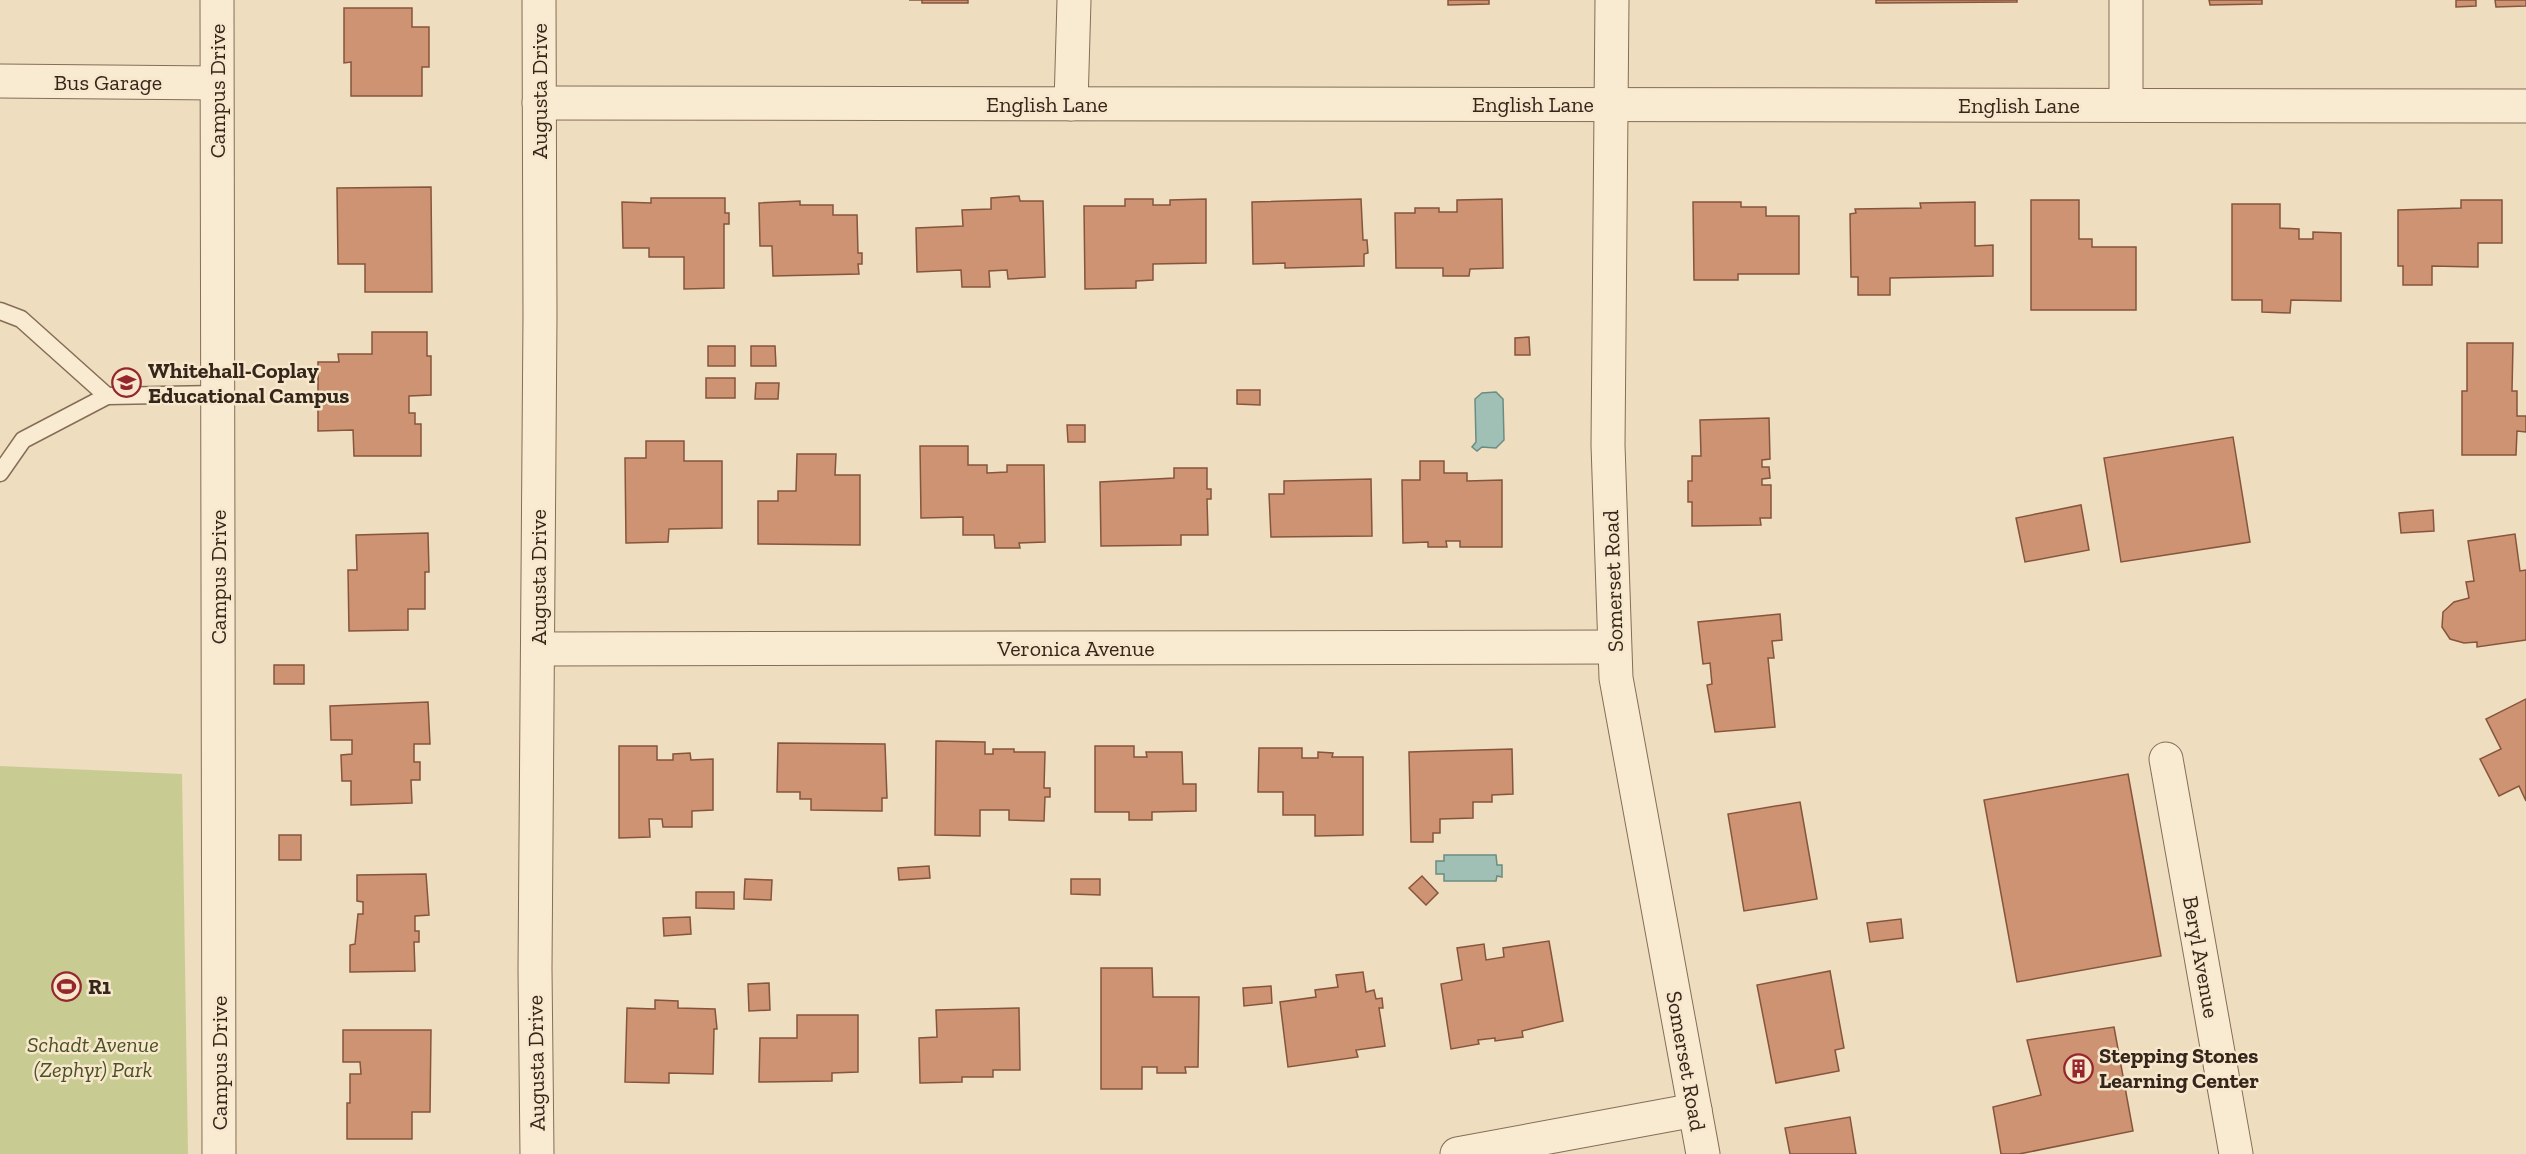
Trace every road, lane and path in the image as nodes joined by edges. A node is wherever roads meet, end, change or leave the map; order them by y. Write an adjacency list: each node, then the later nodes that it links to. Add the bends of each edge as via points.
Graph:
1 (217, 0): 7 (street, Campus Drive)
2 (539, 0): 8 (street, Augusta Drive)
3 (1074, 0): 9 (street)
4 (1612, 0): 10 (street, Somerset Road)
5 (2126, 0): 11 (street)
6 (0, 81): 7 (street, Bus Garage)
7 (216, 82): 14 (street, Campus Drive)
8 (539, 103): 9 (street, English Lane); 18 (street, Augusta Drive)
9 (1071, 104): 10 (street, English Lane)
10 (1611, 105): 11 (street, English Lane); 17 (street, Somerset Road, via 1608,445)
11 (2126, 105): 12 (street, English Lane)
12 (2526, 106)
13 (0, 311): 15 (lane, via 21,319)
14 (217, 394): 15 (lane); 21 (street, Campus Drive)
15 (107, 396): 16 (lane, via 23,440)
16 (0, 473)
17 (1614, 647): 18 (street, Veronica Avenue); 20 (street, Somerset Road, via 1616,678)
18 (538, 649): 22 (street, Augusta Drive)
19 (2166, 759): 25 (street, Beryl Avenue)
20 (1695, 1110): 23 (street); 24 (street, Somerset Road)
21 (219, 1154)
22 (537, 1154)
23 (1457, 1154)
24 (1703, 1154)
25 (2236, 1154)

